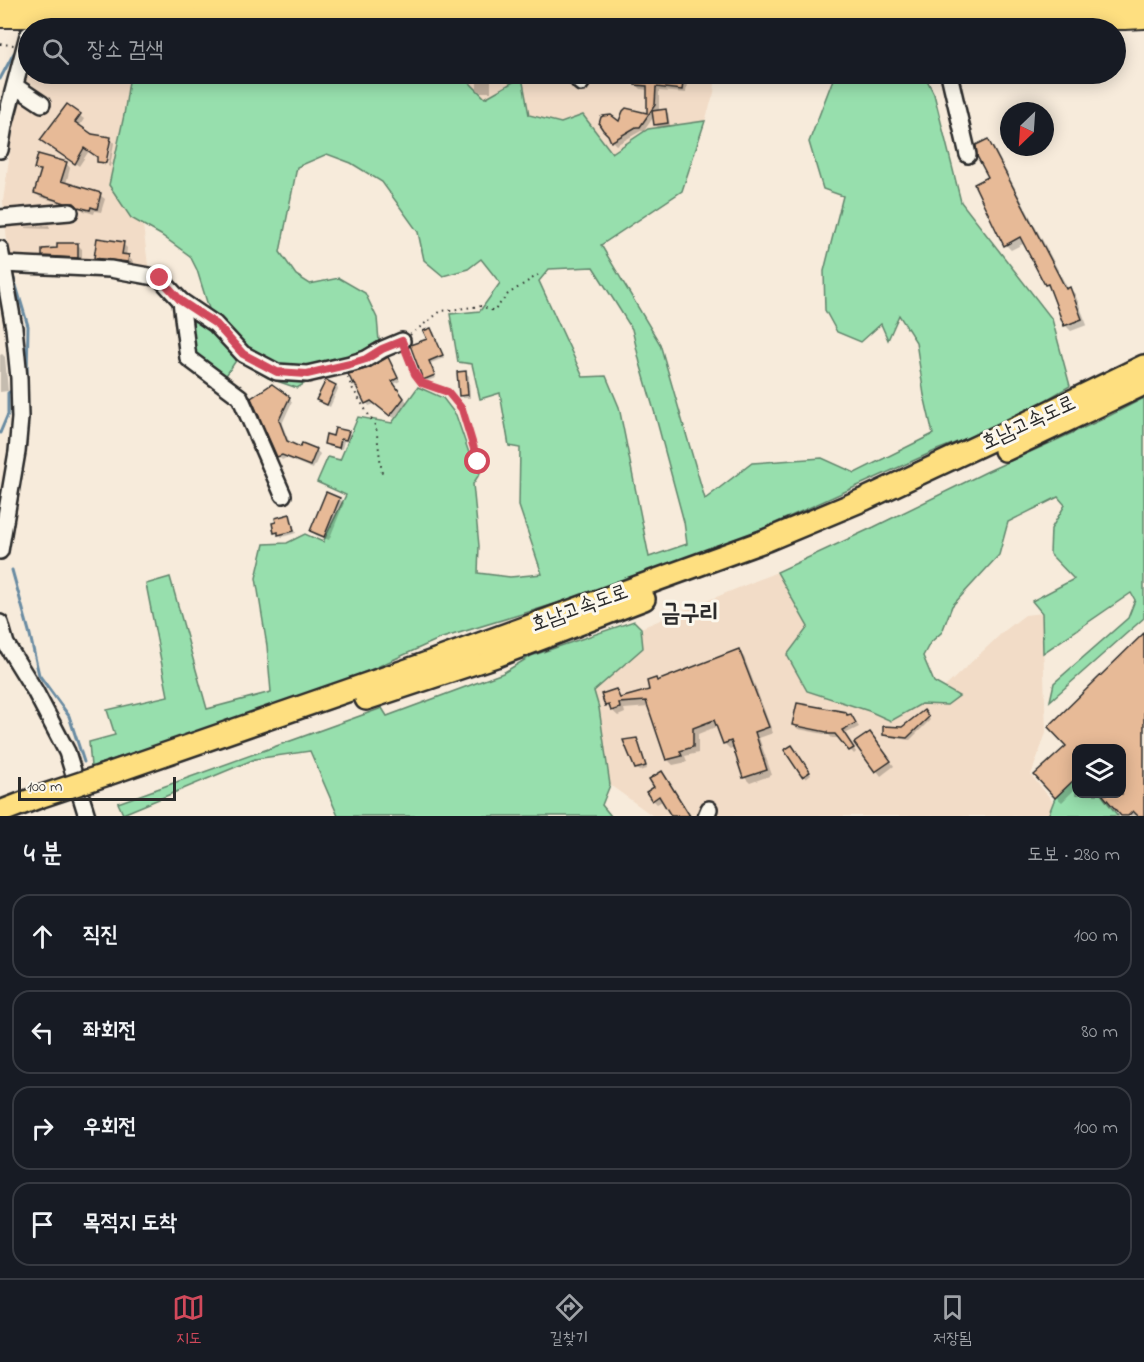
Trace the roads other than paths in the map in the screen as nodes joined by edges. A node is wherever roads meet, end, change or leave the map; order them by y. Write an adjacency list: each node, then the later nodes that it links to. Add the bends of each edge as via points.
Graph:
1 (0, 5): 2 (main road)
2 (1144, 5)
3 (0, 18): 4 (main road)
4 (18, 18)
5 (1144, 19): 6 (main road)
6 (1126, 20)
7 (18, 74): 9 (street)
8 (951, 84): 12 (street)
9 (15, 86): 10 (street); 11 (street)
10 (42, 104)
11 (0, 150)
12 (968, 155)
13 (70, 212): 14 (street)
14 (0, 218)
15 (1, 254): 16 (street, via 160,278); 21 (street, via 14,328 20,418)
16 (181, 301): 17 (street, via 216,324 243,354 277,372 307,374 345,366); 20 (street, via 188,358 240,397)
17 (402, 341)
18 (1144, 366): 24 (highway, 호남고속도로, via 876,494 767,540)
19 (1144, 384): 24 (highway, 호남고속도로, via 870,510 740,563 496,656)
20 (283, 495)
21 (4, 511): 22 (street)
22 (0, 551)
23 (0, 623): 28 (street, via 6,644 68,753)
24 (113, 778): 25 (highway, 호남고속도로)
25 (44, 802): 26 (highway, 호남고속도로); 27 (highway, 호남고속도로)
26 (0, 812)
27 (25, 816)
28 (87, 816)

